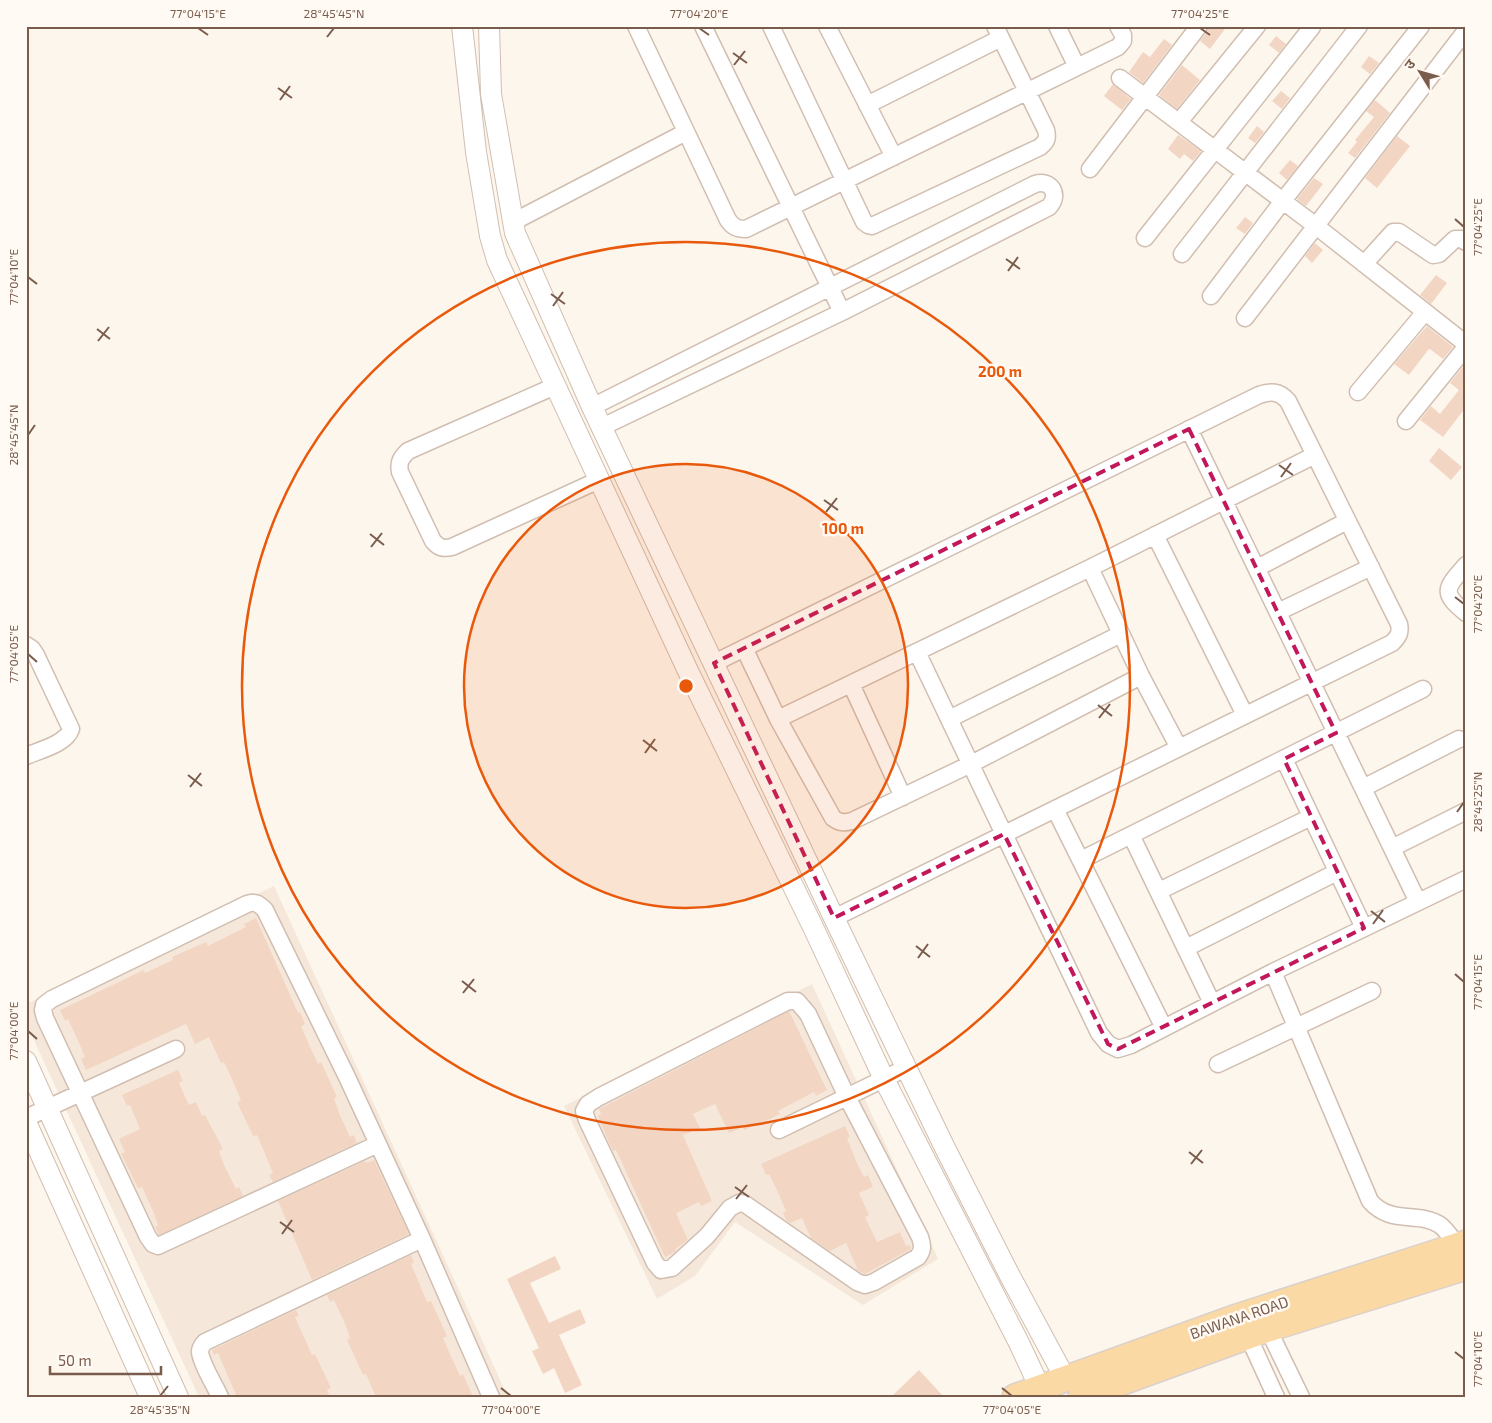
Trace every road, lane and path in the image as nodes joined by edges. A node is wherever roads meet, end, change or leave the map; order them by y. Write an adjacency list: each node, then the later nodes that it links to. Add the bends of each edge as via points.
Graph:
1 (462, 26): 42 (street, via 475,144 492,246)
2 (489, 26): 30 (street, via 491,94)
3 (636, 26): 22 (street)
4 (771, 26): 27 (street)
5 (1057, 26): 16 (street)
6 (1118, 26): 16 (street, via 1123,40 1118,46)
7 (1199, 26): 19 (street)
8 (1257, 26): 21 (street)
9 (1359, 26): 26 (street)
10 (1421, 26): 28 (street)
11 (1312, 27): 23 (street)
12 (709, 28): 29 (street)
13 (833, 28): 20 (street)
14 (998, 32): 18 (street); 20 (street)
15 (1464, 33): 31 (street)
16 (1077, 67): 18 (street)
17 (1120, 78): 19 (street)
18 (1027, 91): 24 (street); 27 (street, via 1048,137 1040,147 872,226 864,222)
19 (1146, 97): 21 (street); 25 (street)
20 (867, 105): 24 (street)
21 (1179, 122): 23 (street)
22 (686, 132): 29 (street, via 732,226 746,229); 30 (street)
23 (1215, 150): 26 (street); 32 (street)
24 (894, 157): 27 (street)
25 (1090, 170)
26 (1245, 173): 28 (street); 34 (street)
27 (844, 181): 29 (street)
28 (1282, 202): 31 (street); 37 (street)
29 (791, 207): 36 (street)
30 (513, 222): 44 (street)
31 (1316, 226): 35 (street); 40 (street)
32 (1144, 238)
33 (1466, 242): 35 (street, via 1455,239 1439,254 1433,255 1406,236 1393,232)
34 (1182, 254)
35 (1364, 264): 39 (street)
36 (830, 288): 38 (street); 38 (street, via 1035,184 1046,183 1052,189 1055,196 1049,207); 44 (street)
37 (1211, 296)
38 (842, 312): 46 (street)
39 (1425, 312): 41 (street); 43 (street)
40 (1245, 318)
41 (1466, 345): 45 (street)
42 (555, 386): 49 (street); 49 (street, via 408,451 401,458 400,472 433,541 444,549)
43 (1358, 392)
44 (592, 408): 46 (street)
45 (1406, 421)
46 (602, 428): 63 (street)
47 (1189, 429): 48 (street, via 1259,395 1276,392 1288,401); 50 (street); 61 (street)
48 (1315, 455): 50 (street); 51 (street)
49 (599, 480): 102 (street)
50 (1224, 500): 52 (street); 56 (street)
51 (1347, 521): 54 (street); 56 (street)
52 (1155, 535): 55 (street); 68 (street)
53 (1466, 565): 58 (street, via 1448,589 1450,598)
54 (1371, 567): 57 (street); 65 (street, via 1399,624 1398,637 1392,643)
55 (1090, 568): 59 (street); 62 (street)
56 (1257, 568): 57 (street)
57 (1278, 612): 65 (street)
58 (1466, 613)
59 (1121, 634): 64 (street); 70 (street)
60 (26, 646): 74 (street, via 36,655 71,729 69,735 61,740)
61 (744, 648): 63 (street); 69 (street)
62 (917, 652): 66 (street); 70 (street)
63 (714, 663): 90 (street)
64 (1141, 676): 73 (street); 76 (street)
65 (1312, 682): 68 (street); 71 (street)
66 (851, 684): 69 (street); 78 (street)
67 (1424, 689): 71 (street)
68 (1245, 715): 73 (street)
69 (778, 719): 78 (street, via 838,822 852,821)
70 (949, 719): 76 (street)
71 (1336, 733): 75 (street); 77 (street)
72 (1459, 739): 77 (street)
73 (1179, 748): 79 (street)
74 (26, 756)
75 (1284, 759): 81 (street); 83 (street)
76 (970, 764): 78 (street); 82 (street)
77 (1363, 788): 84 (street)
78 (902, 797)
79 (1055, 809): 82 (street); 85 (street)
80 (1466, 811): 84 (street)
81 (1311, 817): 86 (street); 88 (street)
82 (1004, 834): 90 (street); 96 (street, via 1099,1033 1108,1044 1118,1049)
83 (1131, 834): 85 (street); 88 (street)
84 (1392, 848): 89 (street)
85 (1081, 860): 96 (street)
86 (1337, 872): 91 (street); 92 (street)
87 (1466, 879): 89 (street)
88 (1159, 891): 92 (street)
89 (1418, 902): 91 (street)
90 (834, 918): 101 (street)
91 (1364, 928): 93 (street)
92 (1186, 948): 95 (street)
93 (1273, 972): 95 (street); 97 (street)
94 (1372, 991): 97 (street)
95 (1212, 1003): 96 (street)
96 (1164, 1028)
97 (1296, 1028): 100 (street); 110 (street, via 1370,1202 1386,1214 1441,1225)
98 (176, 1048): 103 (street)
99 (26, 1061): 105 (street)
100 (1218, 1064)
101 (906, 1068): 102 (street); 112 (street)
102 (884, 1079): 104 (street); 113 (street)
103 (80, 1094): 105 (street); 108 (street, via 148,1237 158,1246); 108 (street, via 45,1018 44,1005 254,902 265,910)
104 (847, 1097): 104 (street, via 808,1014 797,1001 788,1001 598,1097 584,1111 661,1270 672,1268 730,1208 739,1203 865,1285 918,1257 923,1244); 107 (street)
105 (48, 1108): 106 (street); 115 (street)
106 (26, 1120): 114 (street)
107 (780, 1130)
108 (378, 1144): 109 (street)
109 (422, 1239): 116 (street, via 205,1342 200,1351); 117 (street)
110 (1463, 1252): 111 (main road, BAWANA ROAD); 112 (main road, BAWANA ROAD, via 1237,1317)
111 (1259, 1334): 119 (main road, BAWANA ROAD); 120 (street); 121 (street)
112 (1065, 1378): 113 (main road, BAWANA ROAD)
113 (1040, 1388): 118 (main road, BAWANA ROAD)
114 (150, 1397)
115 (178, 1397)
116 (220, 1397)
117 (491, 1397)
118 (1015, 1397)
119 (1081, 1397)
120 (1276, 1397)
121 (1301, 1397)

